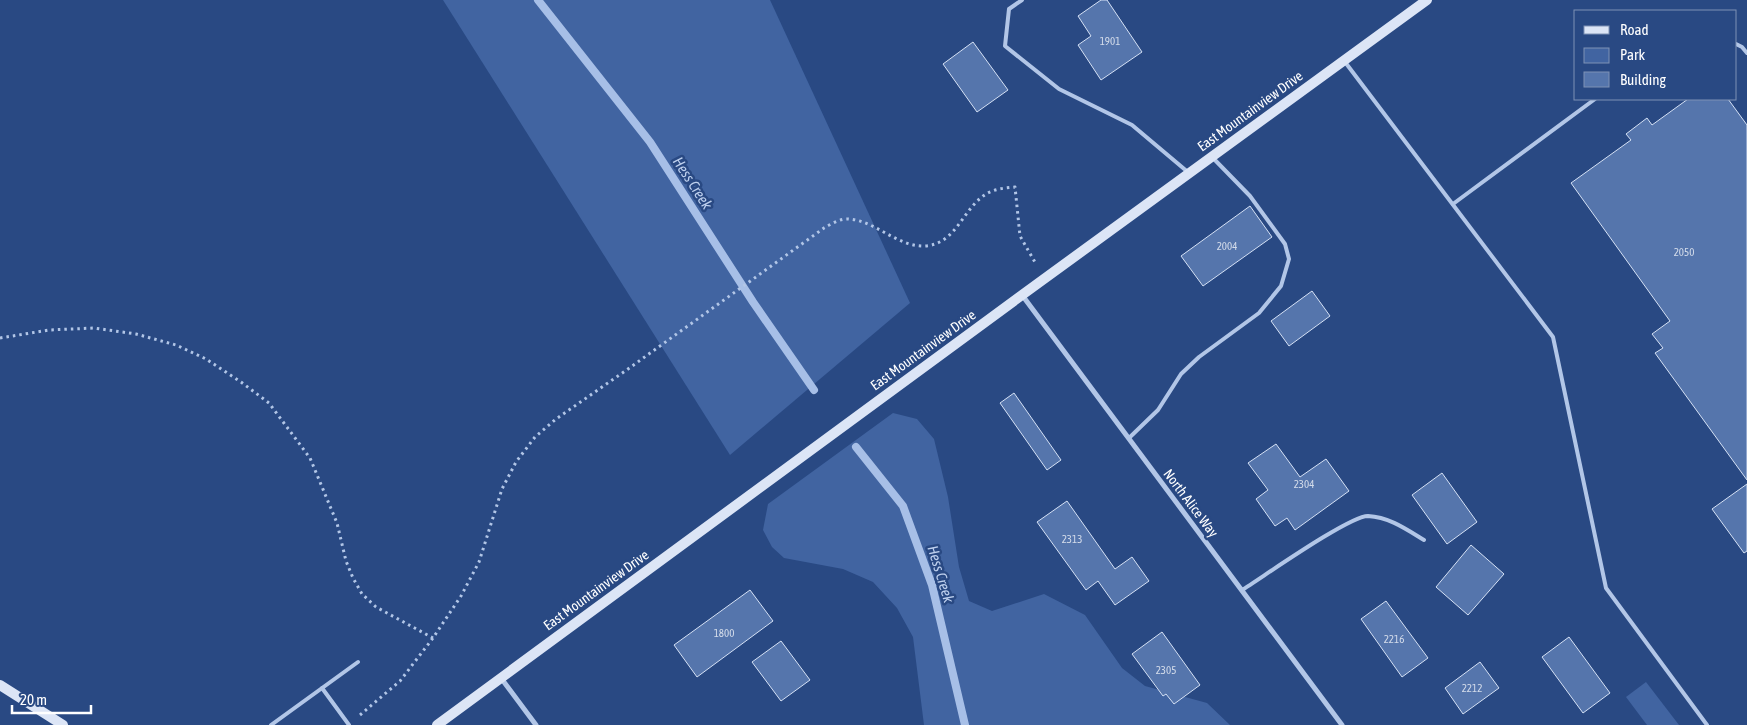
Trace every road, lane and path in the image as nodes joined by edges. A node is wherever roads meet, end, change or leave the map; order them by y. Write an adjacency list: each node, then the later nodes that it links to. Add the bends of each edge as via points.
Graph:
1 (1022, 0): 8 (lane, via 1009,8 1005,46 1059,89 1132,125)
2 (1426, 0): 5 (main road, East Mountainview Drive)
3 (1737, 44): 4 (lane)
4 (1747, 53)
5 (1344, 60): 7 (main road, East Mountainview Drive); 9 (lane)
6 (1594, 100): 9 (lane)
7 (1212, 156): 8 (main road, East Mountainview Drive); 13 (lane, via 1250,196 1285,244 1289,258 1281,286 1259,313 1181,374 1158,410)
8 (1189, 172): 10 (main road, East Mountainview Drive)
9 (1453, 204): 27 (lane, via 1553,336 1606,588)
10 (1044, 278): 11 (main road, East Mountainview Drive); 16 (path, via 1020,236 1015,187 996,190 982,197 955,231 942,241 926,246 913,245 848,219 824,228 535,437 502,488 479,562)
11 (1022, 295): 13 (street, North Alice Way); 18 (main road, East Mountainview Drive)
12 (0, 338): 16 (path, via 49,330 94,328 136,334 176,345 206,359 241,382 269,403 310,458 337,523 350,570 362,594 376,607)
13 (1129, 438): 15 (street, North Alice Way)
14 (1424, 540): 15 (lane, via 1392,521 1366,516 1334,530)
15 (1242, 590): 26 (street, North Alice Way)
16 (433, 638): 23 (path, via 400,681)
17 (358, 662): 20 (lane)
18 (501, 677): 24 (main road, East Mountainview Drive); 25 (street)
19 (0, 684): 21 (main road)
20 (322, 688): 22 (lane); 23 (lane)
21 (63, 725)
22 (272, 725)
23 (349, 725)
24 (437, 725)
25 (536, 725)
26 (1342, 725)
27 (1707, 725)

